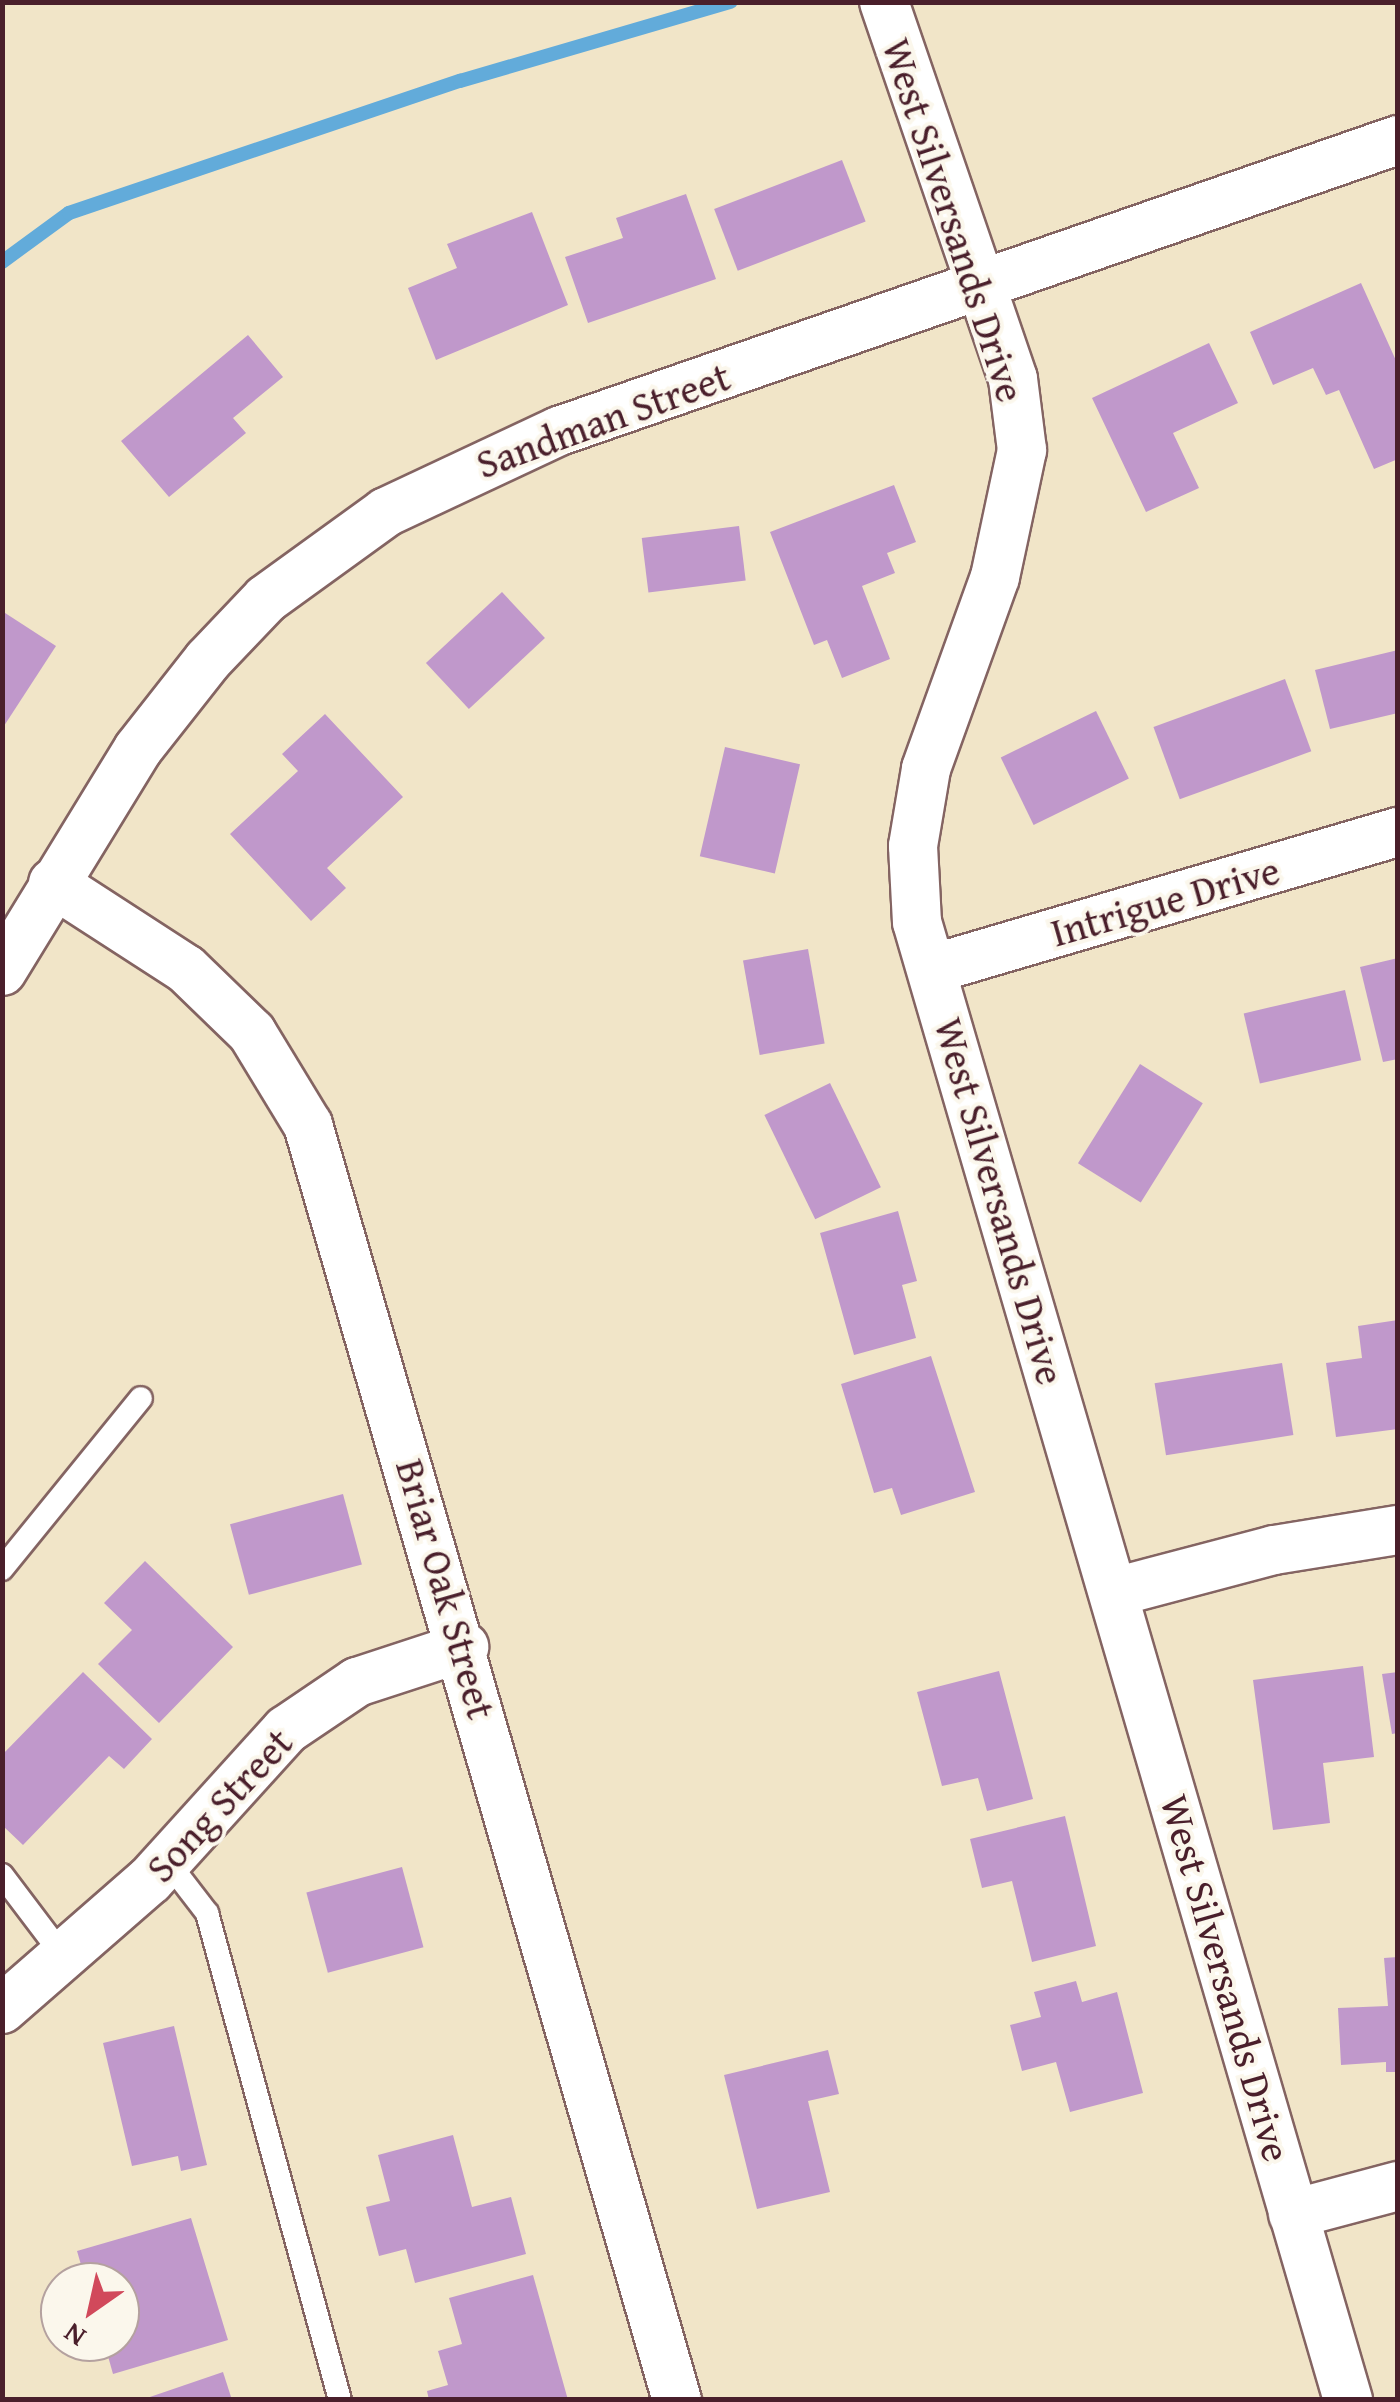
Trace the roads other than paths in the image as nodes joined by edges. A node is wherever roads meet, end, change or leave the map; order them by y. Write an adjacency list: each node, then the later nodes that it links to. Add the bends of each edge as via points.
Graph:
1 (884, 2): 3 (street, West Silversands Drive)
2 (1398, 140): 3 (street, Sandman Street)
3 (982, 286): 5 (street, Sandman Street, via 560,431 386,512 266,599 208,660 138,749); 6 (street, West Silversands Drive, via 1012,379 1022,450 995,577 926,769 914,846 917,922)
4 (1398, 832): 6 (street, Intrigue Drive)
5 (52, 883): 7 (street, Sandman Street); 12 (street, Briar Oak Street, via 186,969 252,1032 308,1125)
6 (932, 969): 11 (street, West Silversands Drive)
7 (2, 972)
8 (140, 1398): 10 (lane)
9 (1398, 1530): 11 (street, via 1274,1550)
10 (2, 1569)
11 (1115, 1592): 18 (street, West Silversands Drive)
12 (464, 1647): 13 (street, Song Street, via 357,1682 286,1730); 20 (street, Briar Oak Street)
13 (167, 1861): 15 (street, Song Street); 19 (lane, via 207,1913)
14 (2, 1874): 15 (lane)
15 (64, 1956): 16 (street, Song Street)
16 (2, 2010)
17 (1398, 2186): 18 (street)
18 (1293, 2214): 21 (street, West Silversands Drive)
19 (340, 2400)
20 (677, 2400)
21 (1348, 2400)

